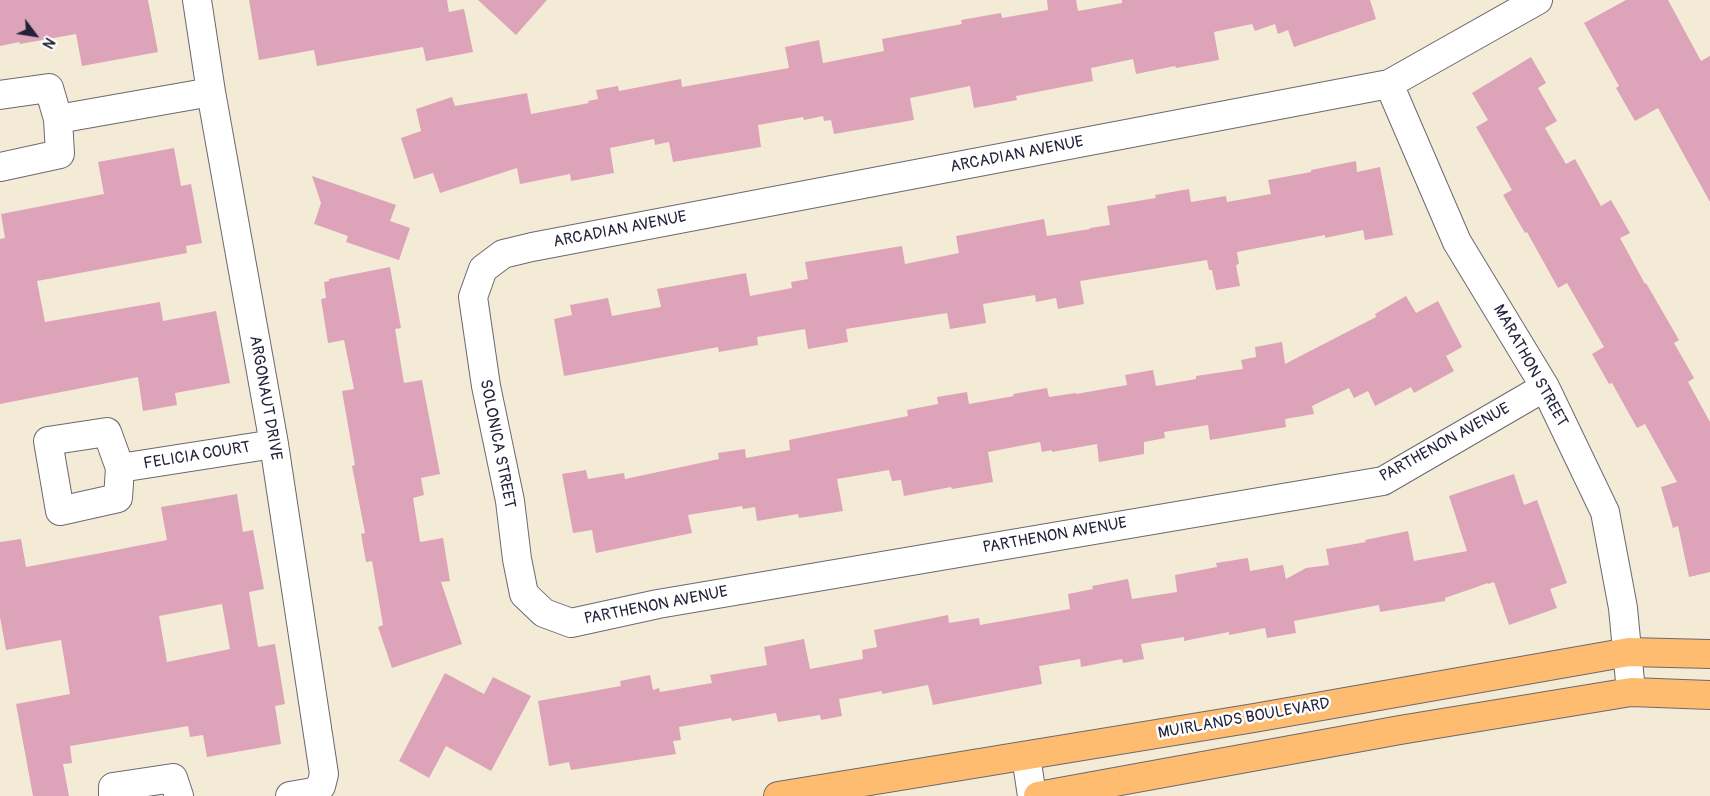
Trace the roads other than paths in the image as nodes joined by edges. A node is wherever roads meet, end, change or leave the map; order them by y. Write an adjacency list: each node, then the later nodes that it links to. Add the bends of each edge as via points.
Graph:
1 (197, 0): 4 (street, ARGONAUT DRIVE)
2 (1538, 0): 3 (street, ARCADIAN AVENUE)
3 (1389, 84): 8 (street, ARCADIAN AVENUE, via 532,247 503,254); 9 (street, MARATHON STREET, via 1457,242)
4 (211, 92): 6 (street); 10 (street, ARGONAUT DRIVE)
5 (0, 95): 6 (street, via 49,88)
6 (58, 119): 7 (street, via 60,154)
7 (0, 167)
8 (483, 269): 12 (street, SOLONICA STREET, via 473,297 486,386 510,501 524,594)
9 (1545, 387): 12 (street, PARTHENON AVENUE, via 1383,481 668,602 571,622); 13 (street, MARATHON STREET, via 1605,512)
10 (274, 444): 11 (street, FELICIA COURT); 18 (street, ARGONAUT DRIVE, via 324,774 321,786)
11 (120, 468)
12 (544, 613)
13 (1629, 652): 14 (main road, MUIRLANDS BOULEVARD); 15 (street, MARATHON STREET); 17 (main road, MUIRLANDS BOULEVARD)
14 (1710, 654)
15 (1631, 692): 16 (main road); 23 (main road)
16 (1710, 695)
17 (1026, 756): 21 (main road, MUIRLANDS BOULEVARD); 22 (street)
18 (301, 794)
19 (113, 796): 20 (street, via 113,787 173,778)
20 (179, 796)
21 (778, 796)
22 (1032, 796)
23 (1038, 796)

